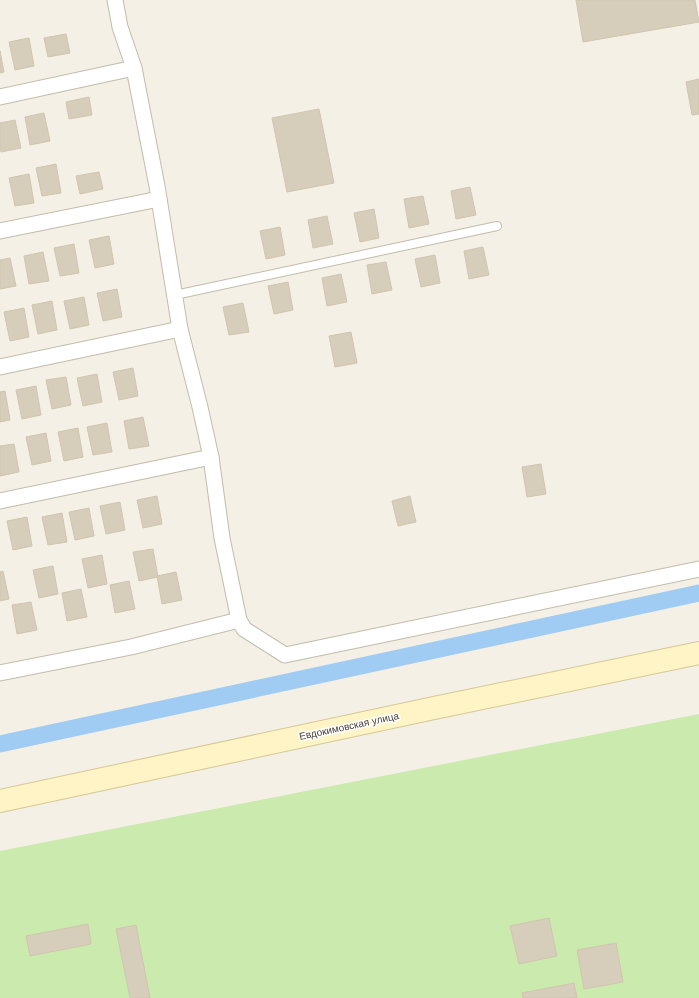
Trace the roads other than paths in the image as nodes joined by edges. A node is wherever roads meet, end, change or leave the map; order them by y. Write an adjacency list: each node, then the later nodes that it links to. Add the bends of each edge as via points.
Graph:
1 (115, 0): 2 (street, via 120,27)
2 (134, 68): 3 (street); 4 (street)
3 (0, 97)
4 (159, 199): 6 (street); 7 (street)
5 (497, 226): 7 (lane)
6 (0, 231)
7 (175, 295): 8 (street)
8 (180, 329): 9 (street); 10 (street)
9 (0, 367)
10 (211, 457): 11 (street); 13 (street, via 222,538)
11 (0, 501)
12 (699, 569): 13 (street, via 285,655 244,628)
13 (238, 620): 15 (street, via 131,647)
14 (699, 653): 16 (main road, Евдокимовская улица)
15 (0, 673)
16 (0, 801)

